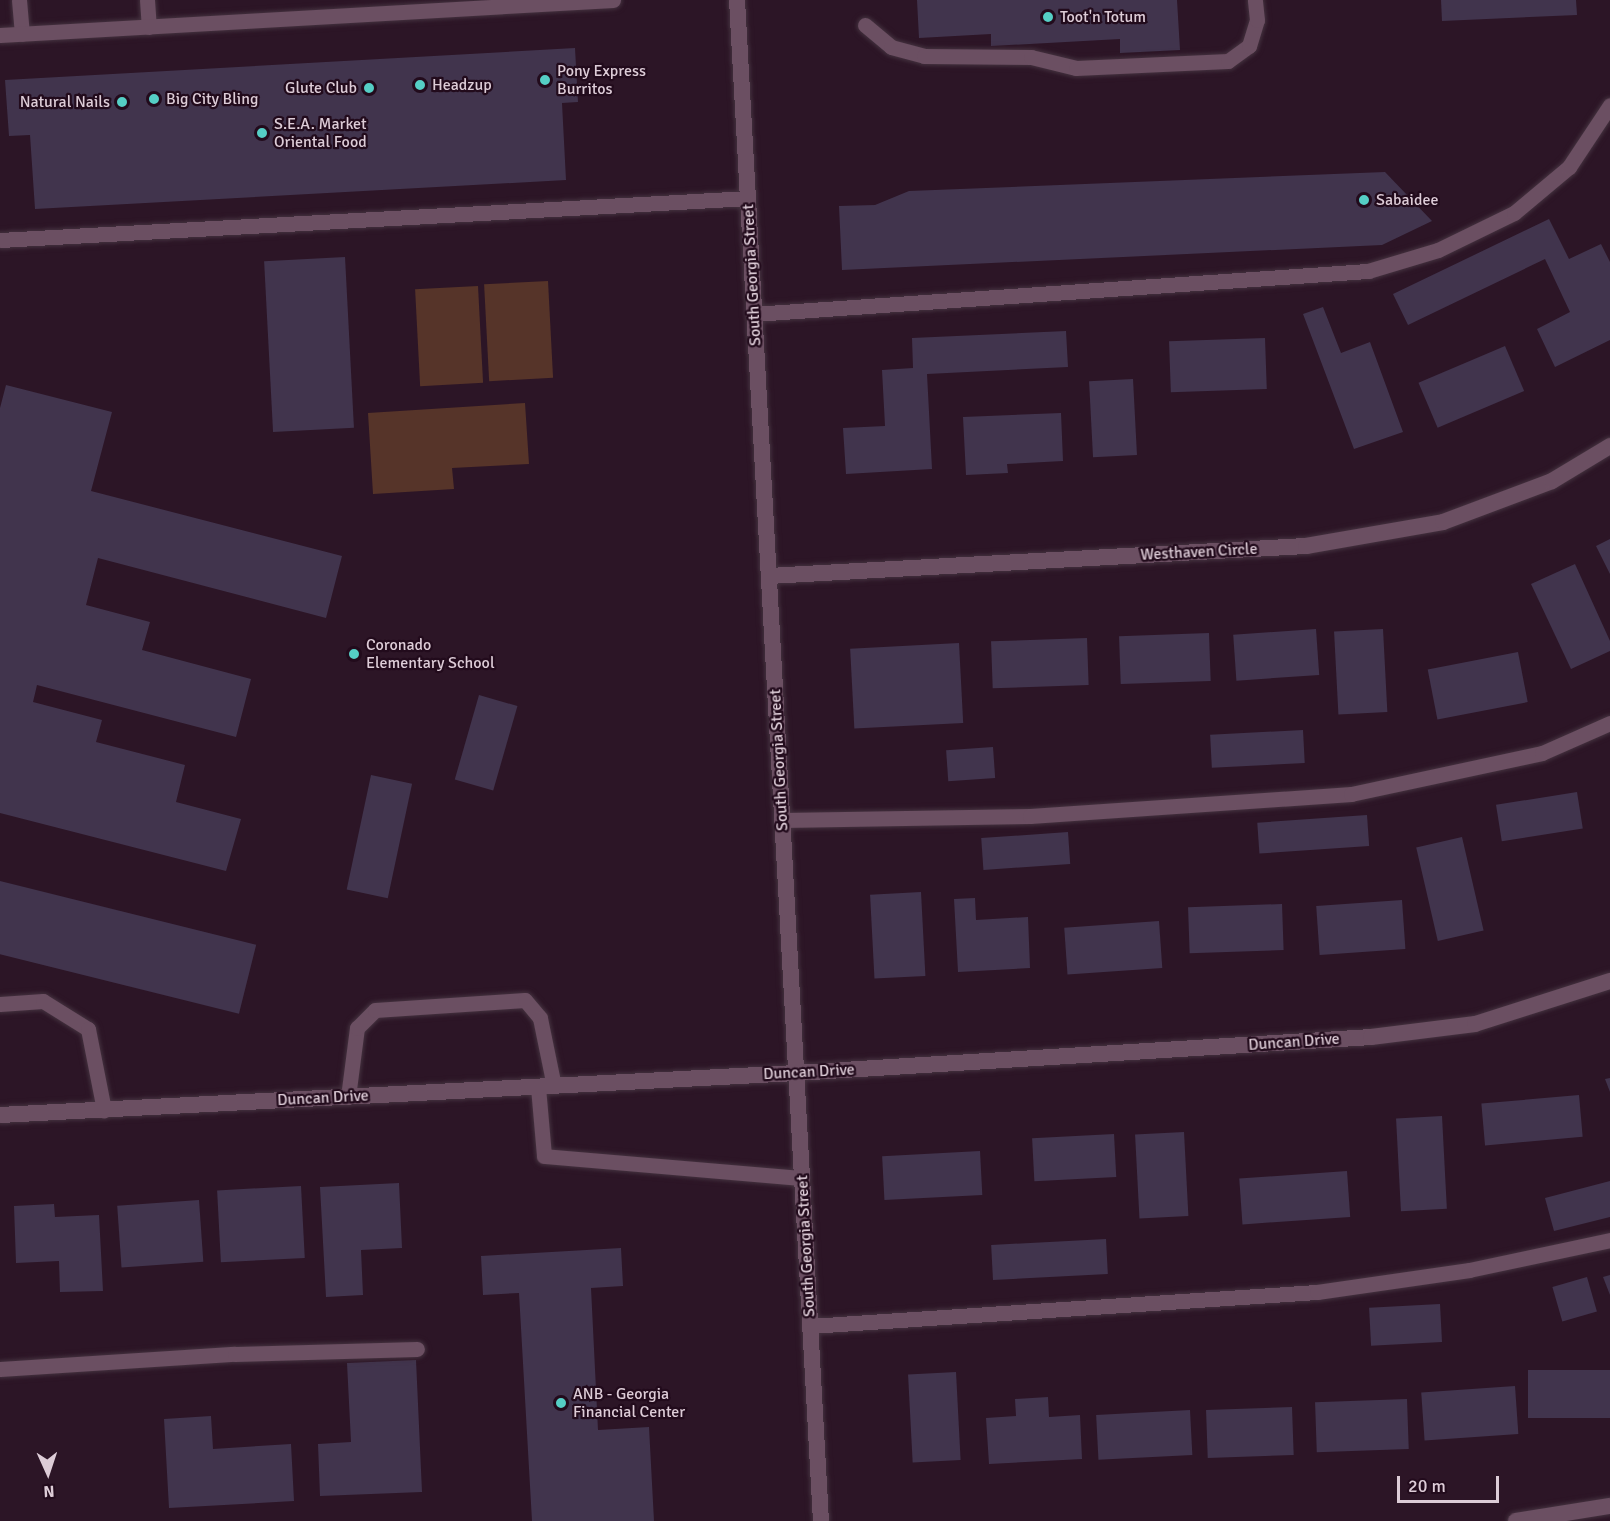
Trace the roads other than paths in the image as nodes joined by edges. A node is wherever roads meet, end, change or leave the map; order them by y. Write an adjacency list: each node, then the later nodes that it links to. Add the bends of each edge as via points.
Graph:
1 (19, 0): 9 (lane)
2 (147, 0): 8 (lane)
3 (613, 0): 6 (lane)
4 (737, 0): 12 (street, South Georgia Street)
5 (1255, 0): 7 (lane, via 1257,20 1250,46 1228,62 1076,68 1031,57 924,56 891,47)
6 (430, 5): 8 (lane)
7 (865, 25)
8 (149, 27): 9 (lane)
9 (22, 34): 10 (lane)
10 (0, 35)
11 (1610, 105): 14 (lane, via 1569,167 1514,213 1438,250 1368,271)
12 (748, 198): 13 (lane); 14 (street, South Georgia Street)
13 (0, 240)
14 (754, 314): 16 (street, South Georgia Street)
15 (1610, 446): 16 (street, Westhaven Circle, via 1552,481 1443,522 1306,546)
16 (769, 576): 18 (street, South Georgia Street)
17 (1610, 723): 18 (lane, via 1542,753 1351,794 1030,816)
18 (782, 820): 21 (street, South Georgia Street)
19 (1610, 981): 21 (street, Duncan Drive, via 1475,1024 1371,1037)
20 (0, 1004): 24 (lane, via 43,1001 88,1029)
21 (796, 1073): 22 (street, Duncan Drive); 26 (street, South Georgia Street)
22 (546, 1086): 23 (street, Duncan Drive); 23 (lane, via 540,1018 525,1000 375,1010 357,1028); 26 (lane, via 544,1156)
23 (348, 1097): 24 (street, Duncan Drive)
24 (104, 1110): 25 (street, Duncan Drive)
25 (0, 1115)
26 (802, 1178): 28 (street, South Georgia Street)
27 (1610, 1240): 28 (lane, via 1469,1270 1317,1292)
28 (810, 1326): 32 (street, South Georgia Street)
29 (417, 1349): 30 (lane, via 236,1354)
30 (0, 1369)
31 (1610, 1506): 33 (street)
32 (821, 1521)
33 (1516, 1521)

